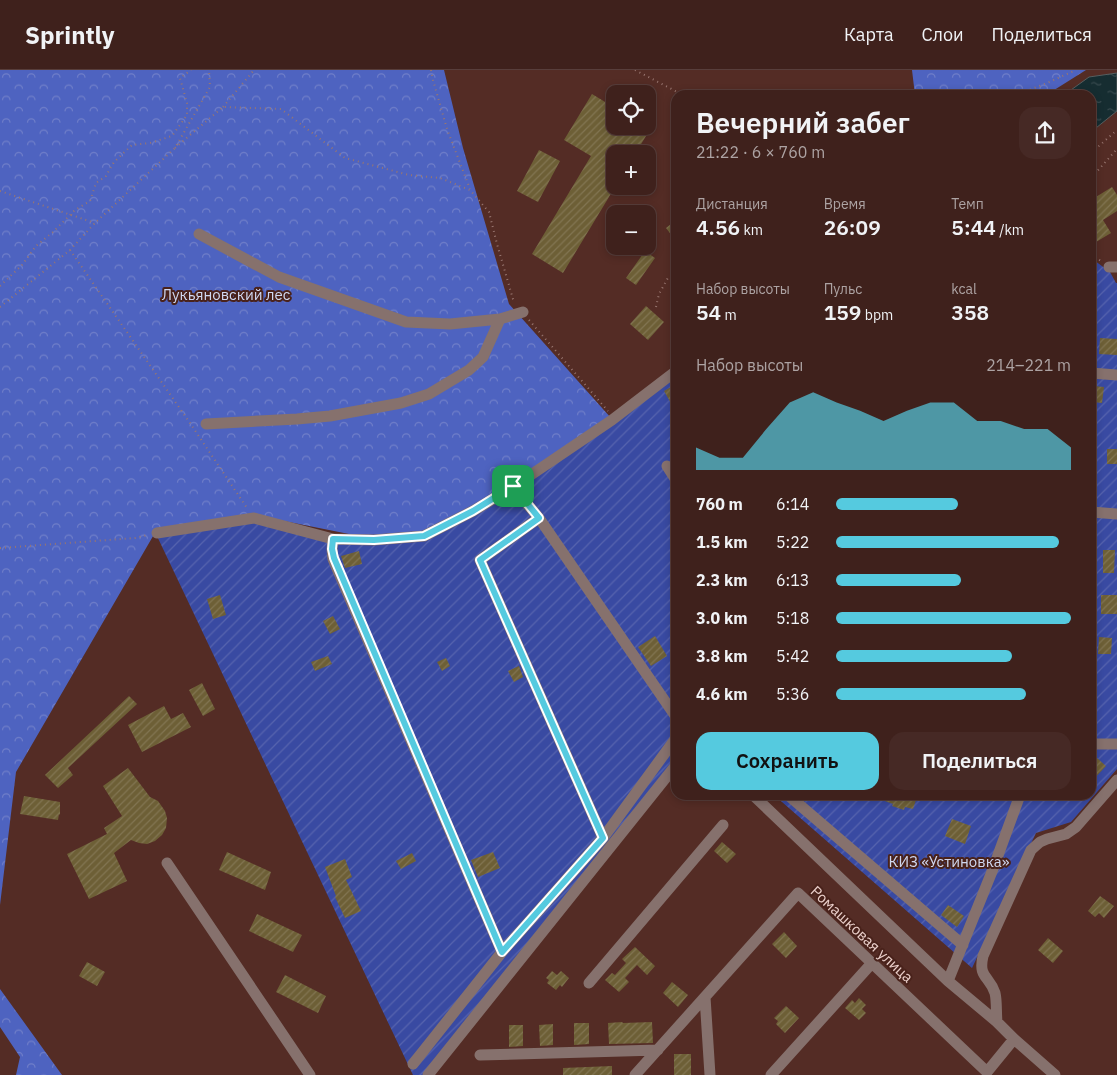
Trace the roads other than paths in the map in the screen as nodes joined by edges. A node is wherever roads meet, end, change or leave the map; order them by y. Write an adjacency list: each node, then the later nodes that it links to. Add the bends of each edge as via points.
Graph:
1 (199, 234): 3 (street, via 279,277 406,322 450,324)
2 (523, 312): 3 (street)
3 (500, 319): 7 (street, via 483,357 469,370 429,394 401,403 330,416)
4 (1096, 373): 6 (street)
5 (671, 375): 10 (street, via 614,418)
6 (1117, 375)
7 (206, 424)
8 (667, 466): 9 (street)
9 (671, 472)
10 (513, 486): 13 (street); 15 (street, via 424,536)
11 (1096, 512): 12 (street)
12 (1117, 514)
13 (539, 518): 16 (street); 26 (street, via 480,560)
14 (157, 533): 15 (street, via 254,518)
15 (333, 539): 29 (street, via 334,558)
16 (671, 710)
17 (1096, 744): 18 (street)
18 (1117, 744)
19 (671, 745): 26 (street)
20 (671, 771): 41 (street)
21 (1117, 780): 34 (street, via 1076,827 1066,834 1047,838 1031,850 980,966 995,994)
22 (758, 800): 31 (street)
23 (794, 800): 28 (street)
24 (1018, 800): 28 (street)
25 (723, 825): 32 (street)
26 (603, 838): 29 (street)
27 (167, 863): 40 (street)
28 (963, 945): 31 (street)
29 (502, 952): 38 (street)
30 (872, 963): 33 (street, Ромашковая улица, via 798,893); 39 (street, Ромашковая улица); 44 (street)
31 (948, 981): 34 (street)
32 (589, 983)
33 (705, 997): 36 (street, Ромашковая улица); 43 (street)
34 (997, 1022): 35 (street)
35 (1014, 1039): 39 (street, Ромашковая улица); 45 (street)
36 (658, 1050): 37 (street); 42 (street, Ромашковая улица)
37 (480, 1055)
38 (413, 1064)
39 (985, 1074)
40 (310, 1075)
41 (428, 1075)
42 (635, 1075)
43 (710, 1075)
44 (770, 1075)
45 (1055, 1075)

